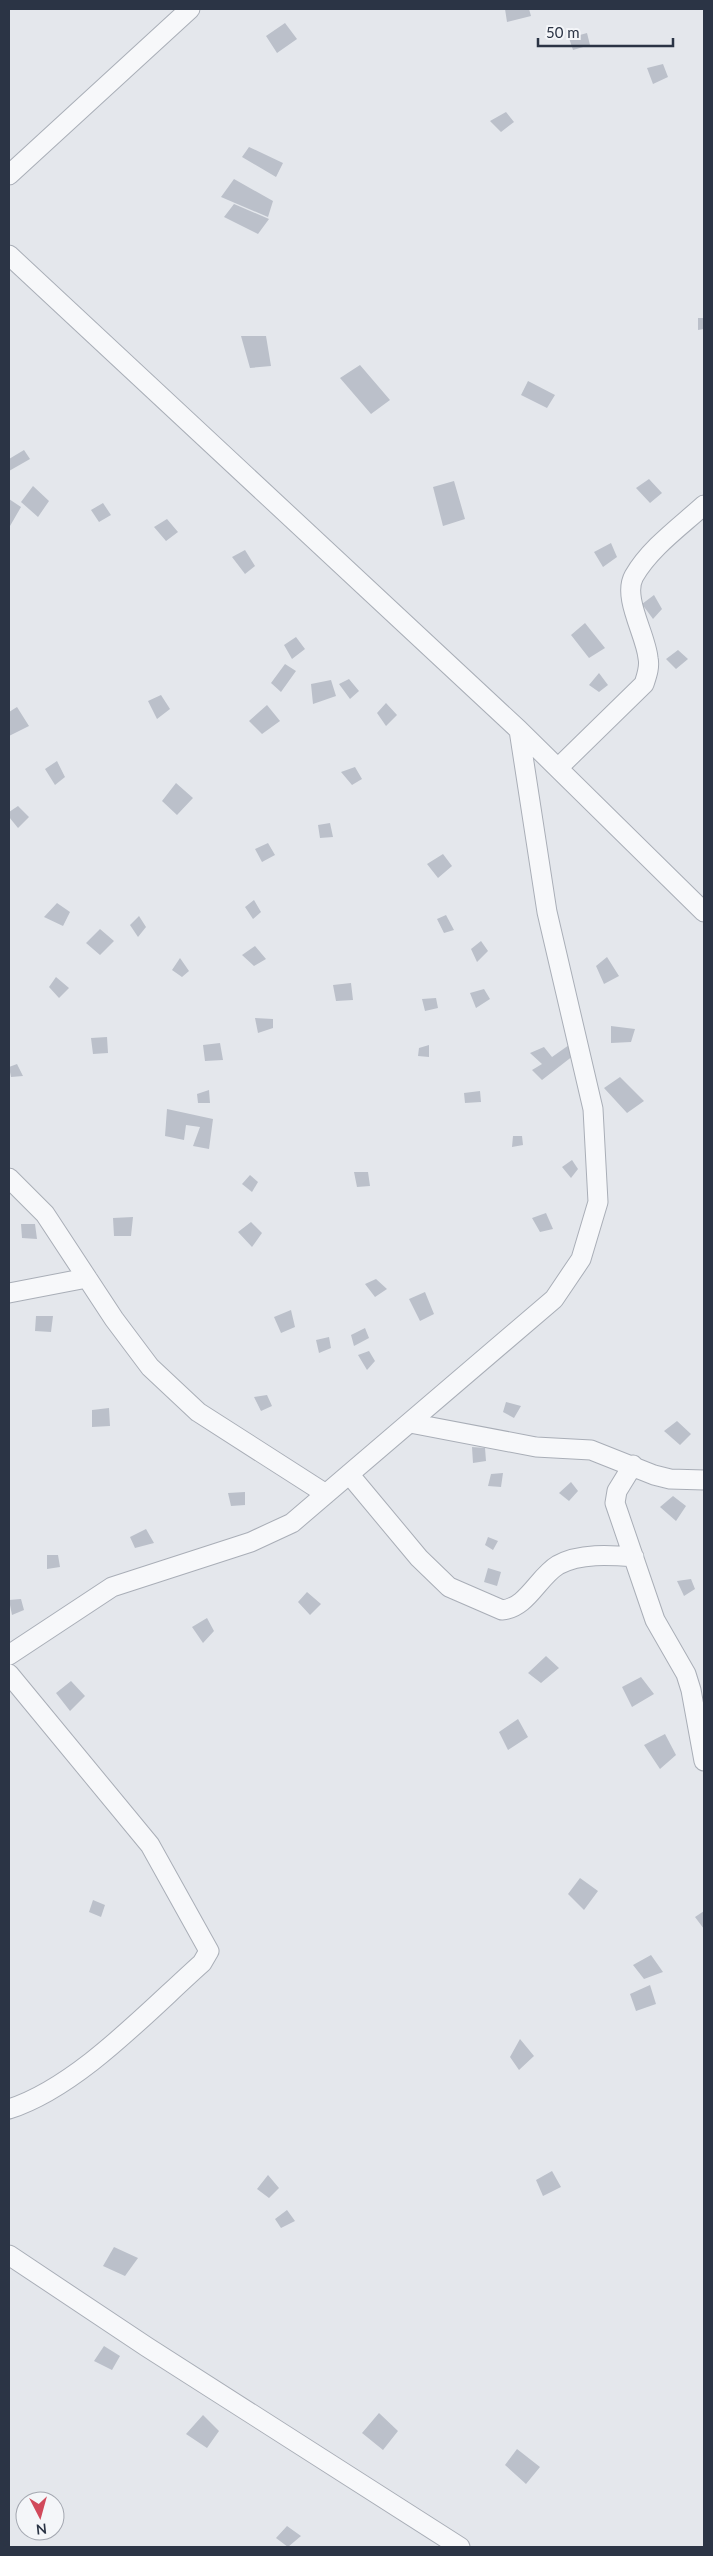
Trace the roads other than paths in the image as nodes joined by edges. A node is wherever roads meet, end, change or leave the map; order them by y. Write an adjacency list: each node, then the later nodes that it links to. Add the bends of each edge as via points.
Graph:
1 (190, 9): 2 (street)
2 (9, 175)
3 (9, 255): 5 (street)
4 (704, 505): 6 (street, via 647,558 633,577 632,601 648,657 644,684)
5 (519, 730): 6 (street); 11 (street, via 547,912 593,1109 598,1202 582,1259 554,1299)
6 (558, 768): 7 (street)
7 (704, 912)
8 (9, 1178): 9 (street, via 45,1214)
9 (88, 1278): 10 (street); 15 (street, via 150,1367 198,1412)
10 (9, 1294)
11 (410, 1422): 12 (street, via 536,1447 591,1450); 13 (street)
12 (633, 1465): 14 (street, via 670,1479); 16 (street, via 614,1496)
13 (349, 1474): 15 (street); 16 (street, via 419,1558 449,1587 502,1610 518,1605 557,1566 577,1558)
14 (704, 1480)
15 (326, 1494): 17 (street, via 292,1523 251,1542 112,1587)
16 (634, 1557): 19 (street, via 655,1620 686,1674)
17 (9, 1655)
18 (9, 1674): 20 (street, via 150,1845 209,1951 202,1963 71,2077)
19 (704, 1761)
20 (9, 2109)
21 (9, 2256): 22 (street)
22 (460, 2547)

